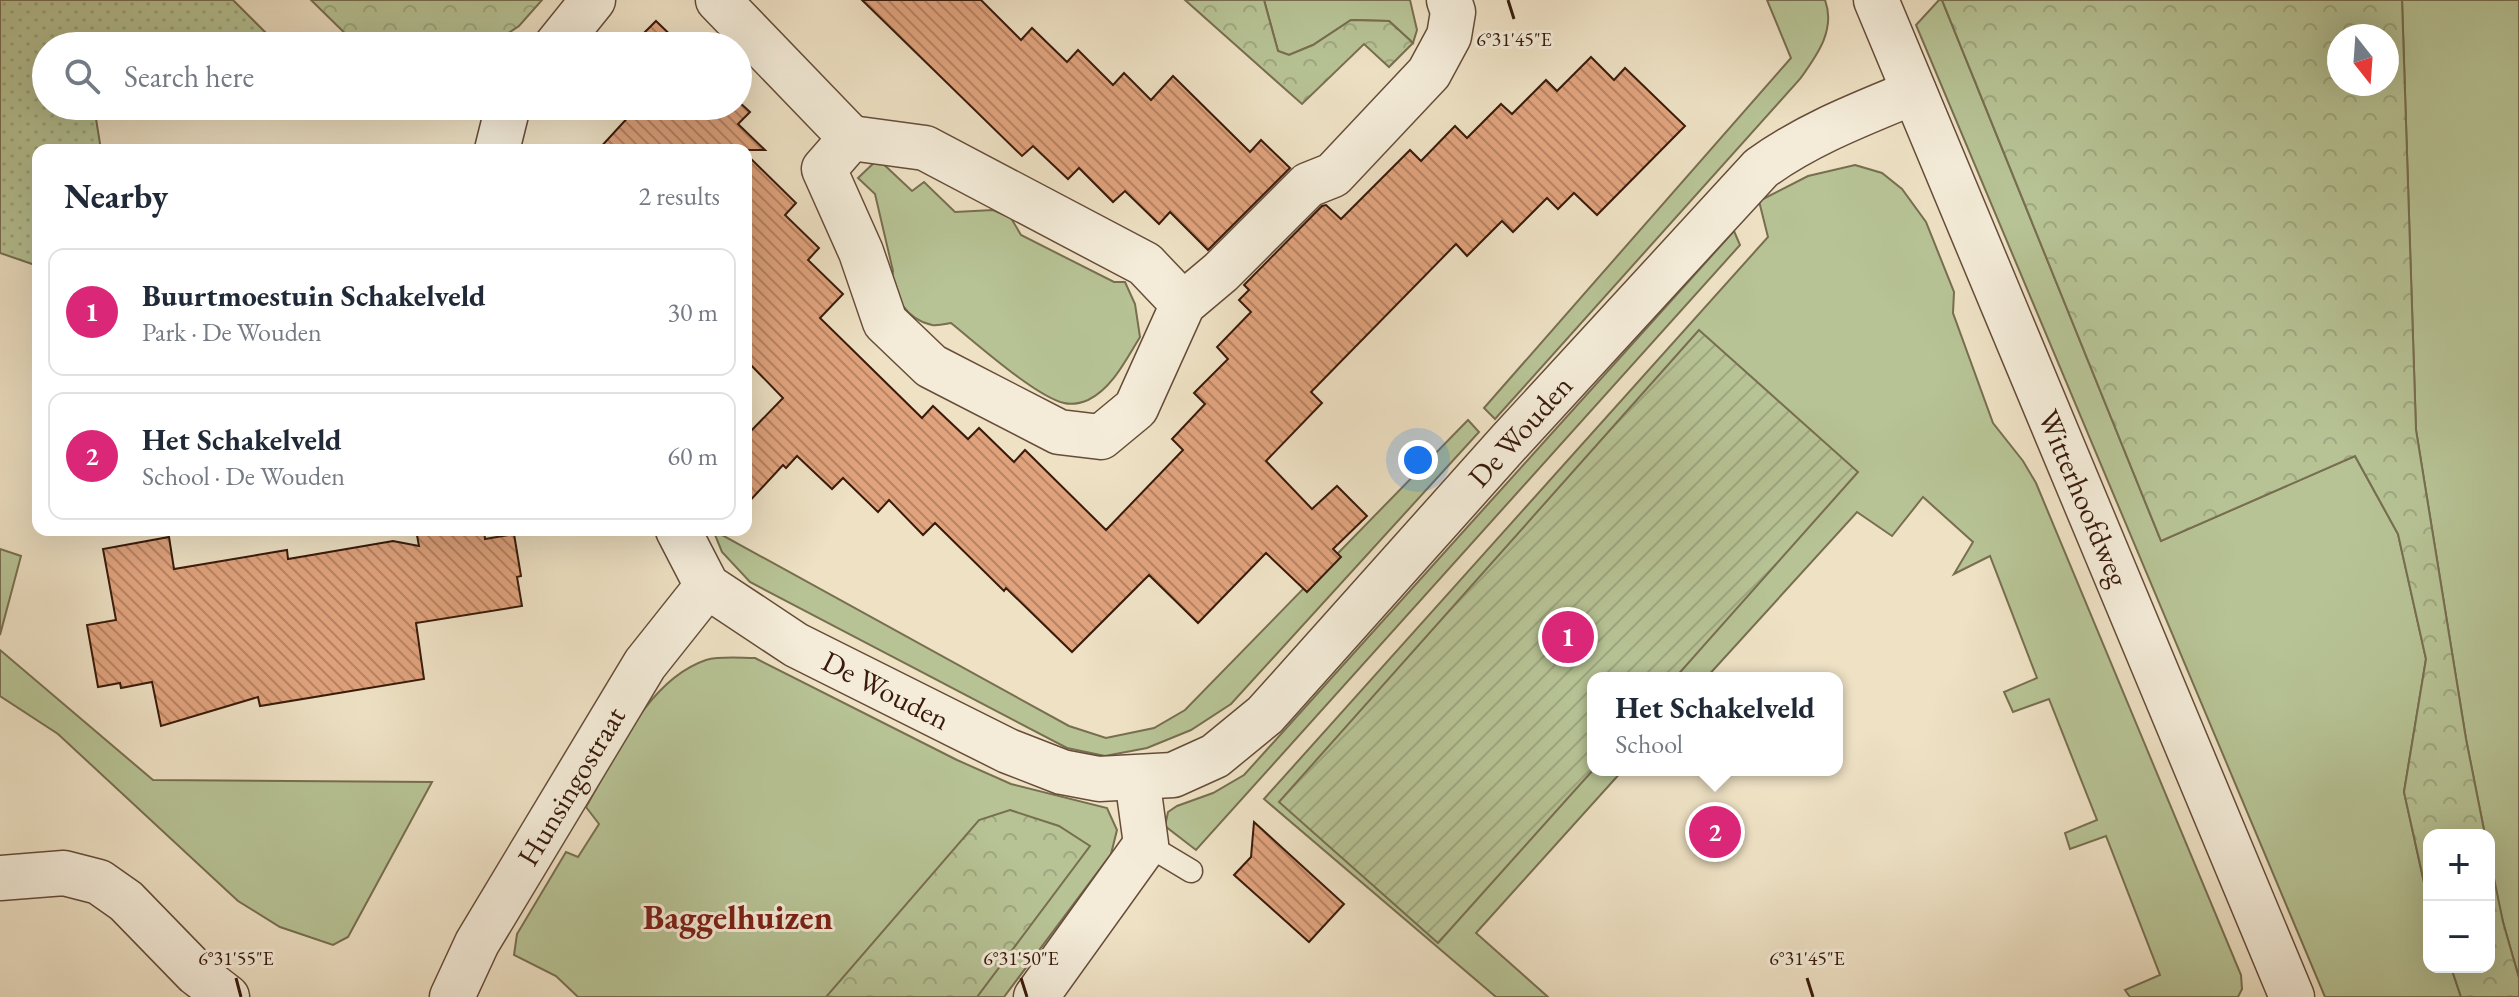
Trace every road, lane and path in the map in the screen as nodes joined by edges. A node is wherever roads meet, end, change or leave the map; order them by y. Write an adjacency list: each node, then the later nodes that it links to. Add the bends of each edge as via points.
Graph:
1 (593, 0): 5 (street)
2 (718, 0): 6 (street)
3 (1449, 0): 12 (street, via 1449,36 1429,73 1333,175 1308,185)
4 (1876, 0): 8 (street, Witterhoofdweg)
5 (567, 32)
6 (749, 32)
7 (752, 35): 10 (street)
8 (1914, 92): 15 (street, De Wouden, via 1824,130 1761,168 1265,715 1215,756 1173,775); 22 (street, Witterhoofdweg)
9 (504, 120): 11 (street)
10 (851, 138): 12 (street, via 925,148 1145,264); 12 (street, via 824,169 885,322 931,366 1059,432 1101,437 1136,408)
11 (498, 144)
12 (1183, 304)
13 (681, 536): 14 (street, De Wouden)
14 (707, 586): 15 (street, De Wouden, via 796,645 1008,751 1062,772 1099,779); 20 (street, Hunsingostraat, via 645,664 496,910)
15 (1137, 778): 16 (street)
16 (1146, 844): 17 (lane); 21 (street)
17 (1191, 871)
18 (0, 878): 19 (street, via 64,873 99,882)
19 (227, 997)
20 (452, 997)
21 (1036, 997)
22 (2292, 997)

